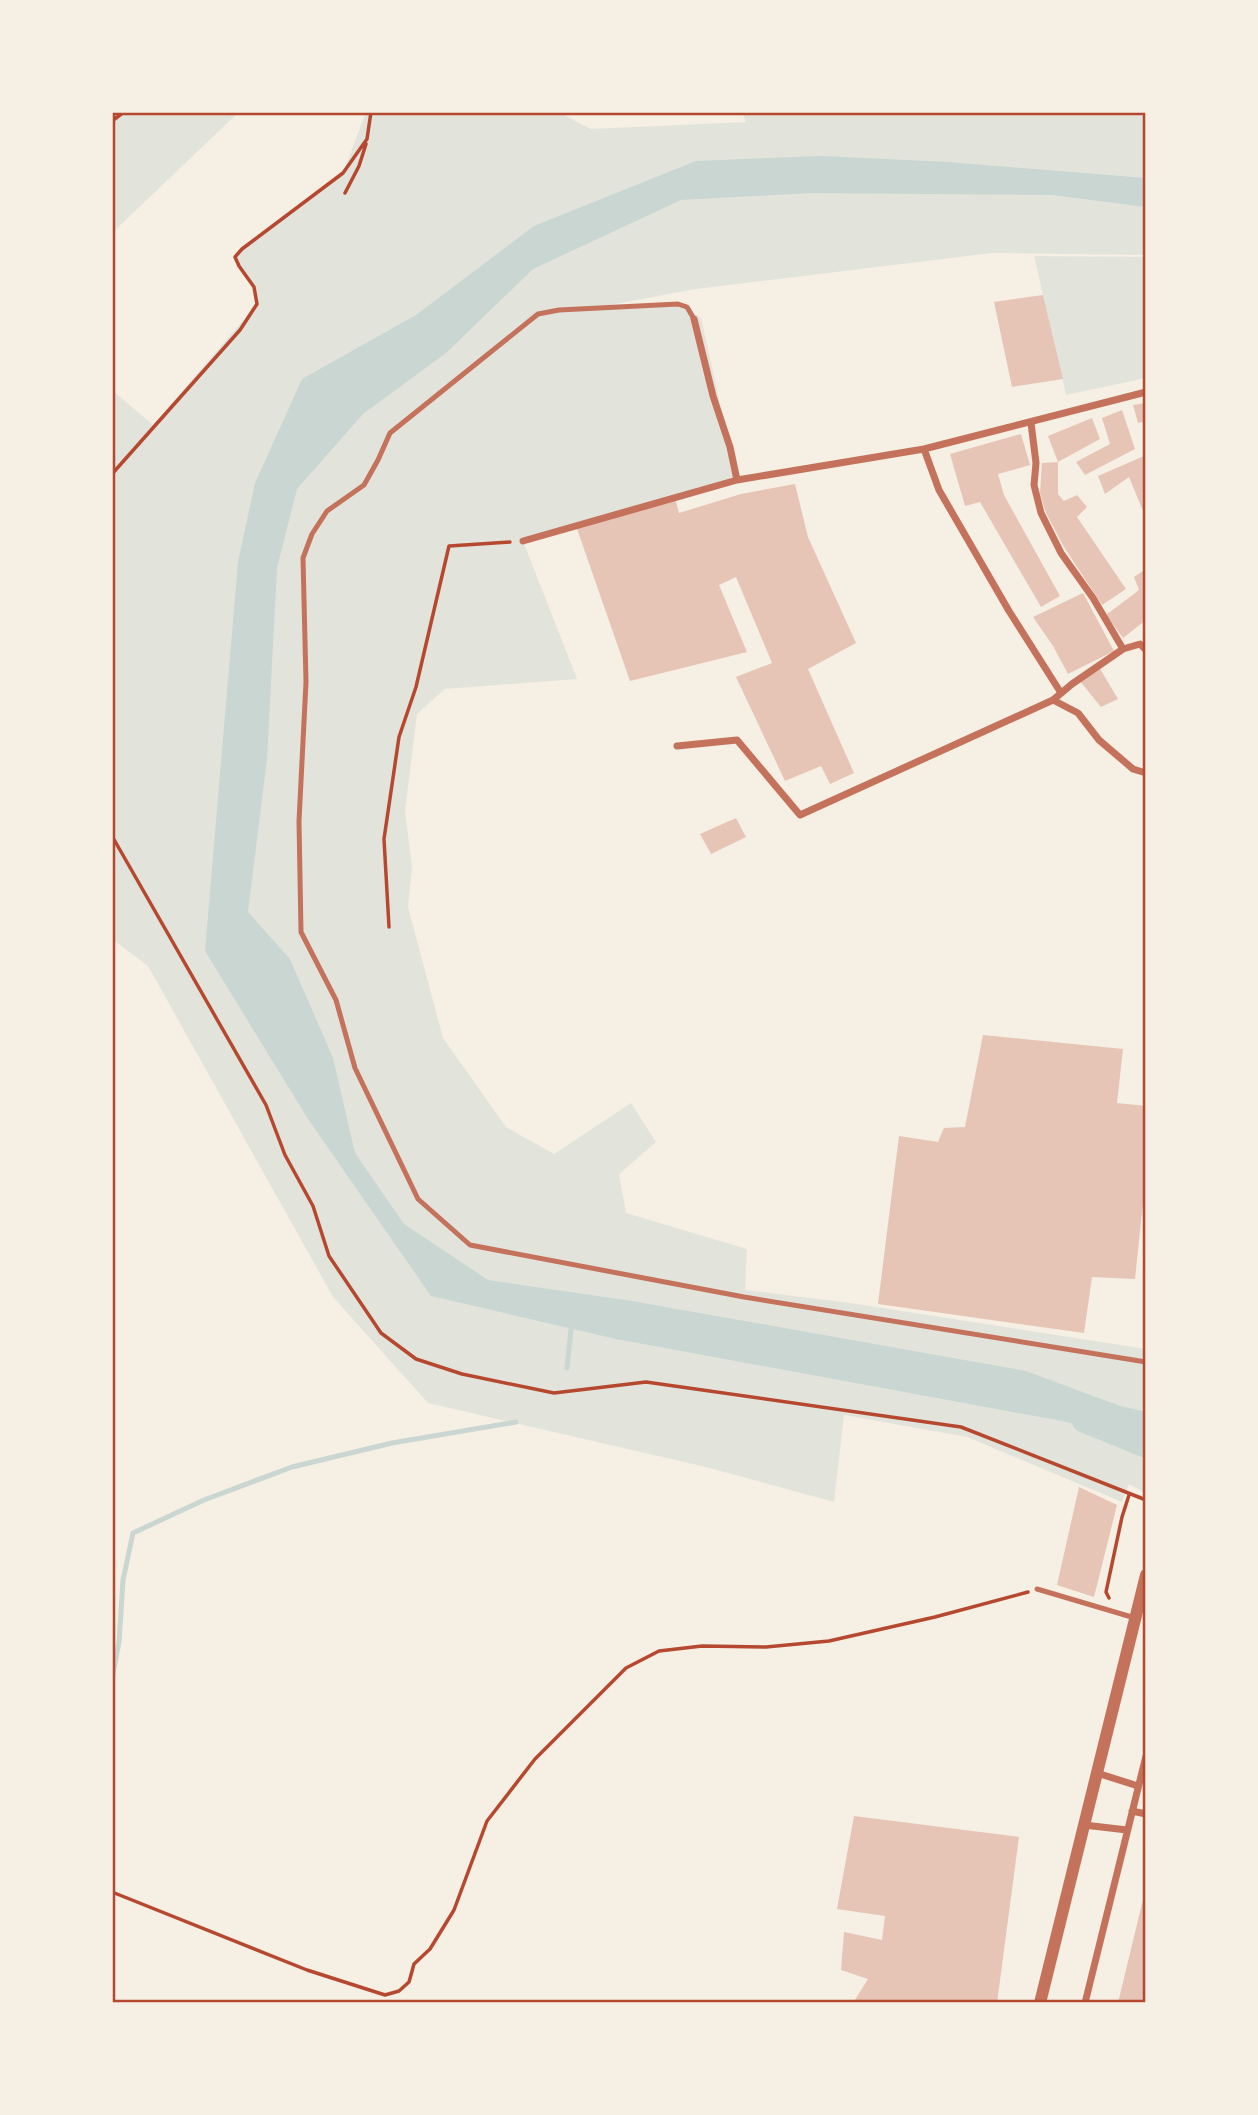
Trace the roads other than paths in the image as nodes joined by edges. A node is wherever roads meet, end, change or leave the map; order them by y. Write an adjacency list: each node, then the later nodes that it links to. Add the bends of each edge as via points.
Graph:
1 (694, 319): 5 (street); 13 (lane, via 687,307 678,304 538,314 390,433 364,485 327,511 312,534 303,558 306,682 299,821 301,932 336,1000 355,1068 418,1199 470,1245 744,1297)
2 (1146, 392): 3 (street)
3 (1031, 422): 4 (street); 8 (street, via 1034,485 1041,513 1061,553)
4 (924, 449): 5 (street); 9 (street, via 939,490)
5 (737, 480): 6 (street)
6 (523, 541)
7 (1144, 645): 8 (street)
8 (1123, 649): 9 (street)
9 (1062, 693): 10 (street)
10 (1053, 700): 11 (street, via 800,815 737,740); 12 (street, via 1078,713 1099,740 1133,769)
11 (677, 746)
12 (1146, 773)
13 (1146, 1362)
14 (1146, 1575): 16 (street)
15 (1037, 1590): 16 (lane)
16 (1135, 1618): 18 (street)
17 (1146, 1756): 19 (street)
18 (1097, 1773): 19 (street); 22 (street)
19 (1138, 1786): 20 (street)
20 (1132, 1811): 21 (street); 23 (street)
21 (1146, 1814)
22 (1084, 1825): 23 (street); 24 (street)
23 (1127, 1830): 25 (street)
24 (1040, 2003)
25 (1085, 2003)

